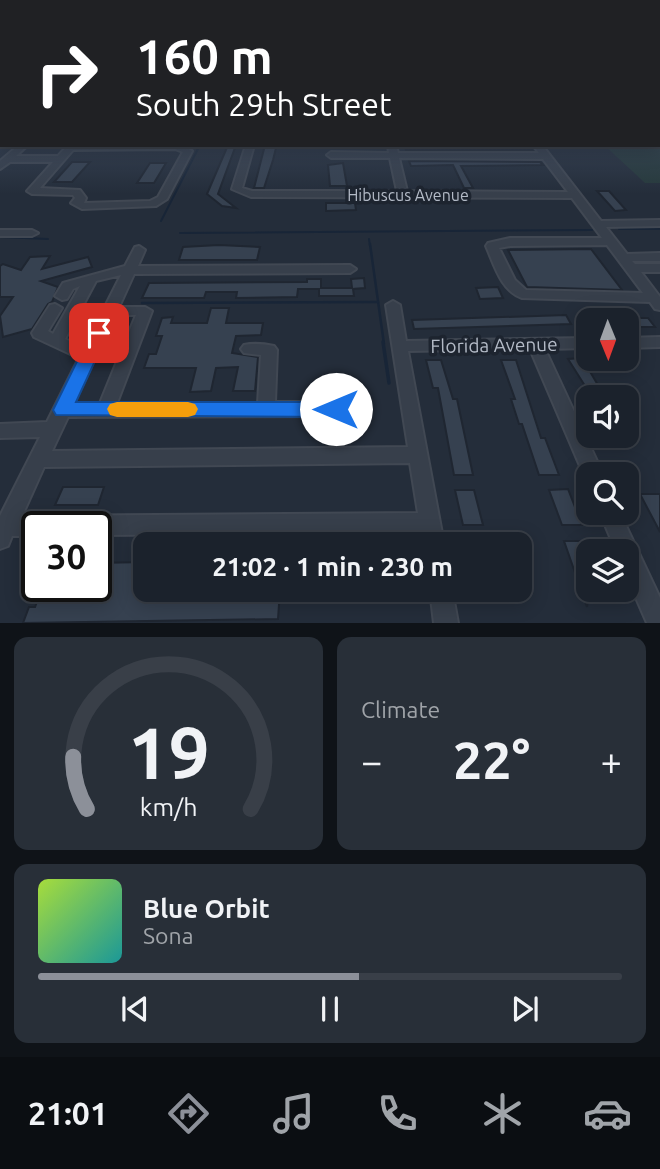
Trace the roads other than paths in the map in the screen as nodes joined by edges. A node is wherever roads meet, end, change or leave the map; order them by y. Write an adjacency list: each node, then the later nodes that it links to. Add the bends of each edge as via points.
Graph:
1 (22, 147): 9 (street)
2 (73, 147): 10 (street)
3 (183, 147): 10 (street, via 188,150 162,199 147,205 82,205 76,203 80,198 76,192 32,191)
4 (249, 147): 12 (street, Hibuscus Avenue, via 237,189 241,192)
5 (538, 147): 8 (street)
6 (393, 150): 7 (street); 8 (street); 12 (street)
7 (331, 155)
8 (545, 156): 13 (street)
9 (8, 159): 10 (street); 11 (street)
10 (60, 159)
11 (0, 166)
12 (403, 195): 13 (street, Hibuscus Avenue)
13 (575, 195): 15 (street)
14 (660, 223): 15 (street)
15 (597, 224): 18 (street)
16 (0, 233): 17 (street)
17 (32, 233)
18 (610, 241): 21 (street); 26 (street, via 492,246 509,282 522,294)
19 (139, 250): 24 (street)
20 (660, 257): 21 (street)
21 (627, 263): 22 (street); 26 (street)
22 (660, 268)
23 (350, 269): 24 (street)
24 (130, 270): 25 (street); 28 (street)
25 (91, 278): 29 (street); 29 (street, via 68,286 39,333)
26 (657, 302)
27 (393, 305): 34 (street)
28 (110, 311): 36 (street); 37 (street, via 145,311)
29 (57, 340): 36 (street)
30 (660, 342): 32 (street)
31 (576, 343): 33 (street, Florida Avenue)
32 (639, 343)
33 (535, 344): 34 (street, Florida Avenue); 45 (street)
34 (401, 346): 43 (street)
35 (249, 349): 38 (street, via 269,350)
36 (88, 356): 40 (street)
37 (106, 409): 38 (street); 40 (street)
38 (266, 409): 39 (street)
39 (336, 409)
40 (63, 410): 41 (street)
41 (52, 429): 42 (street); 44 (street)
42 (0, 430)
43 (418, 455): 44 (street); 46 (street)
44 (38, 459): 49 (street)
45 (588, 462)
46 (429, 523): 48 (street); 49 (street)
47 (615, 525): 52 (street)
48 (431, 532)
49 (3, 533)
50 (443, 602): 51 (street)
51 (446, 623)
52 (659, 623)

